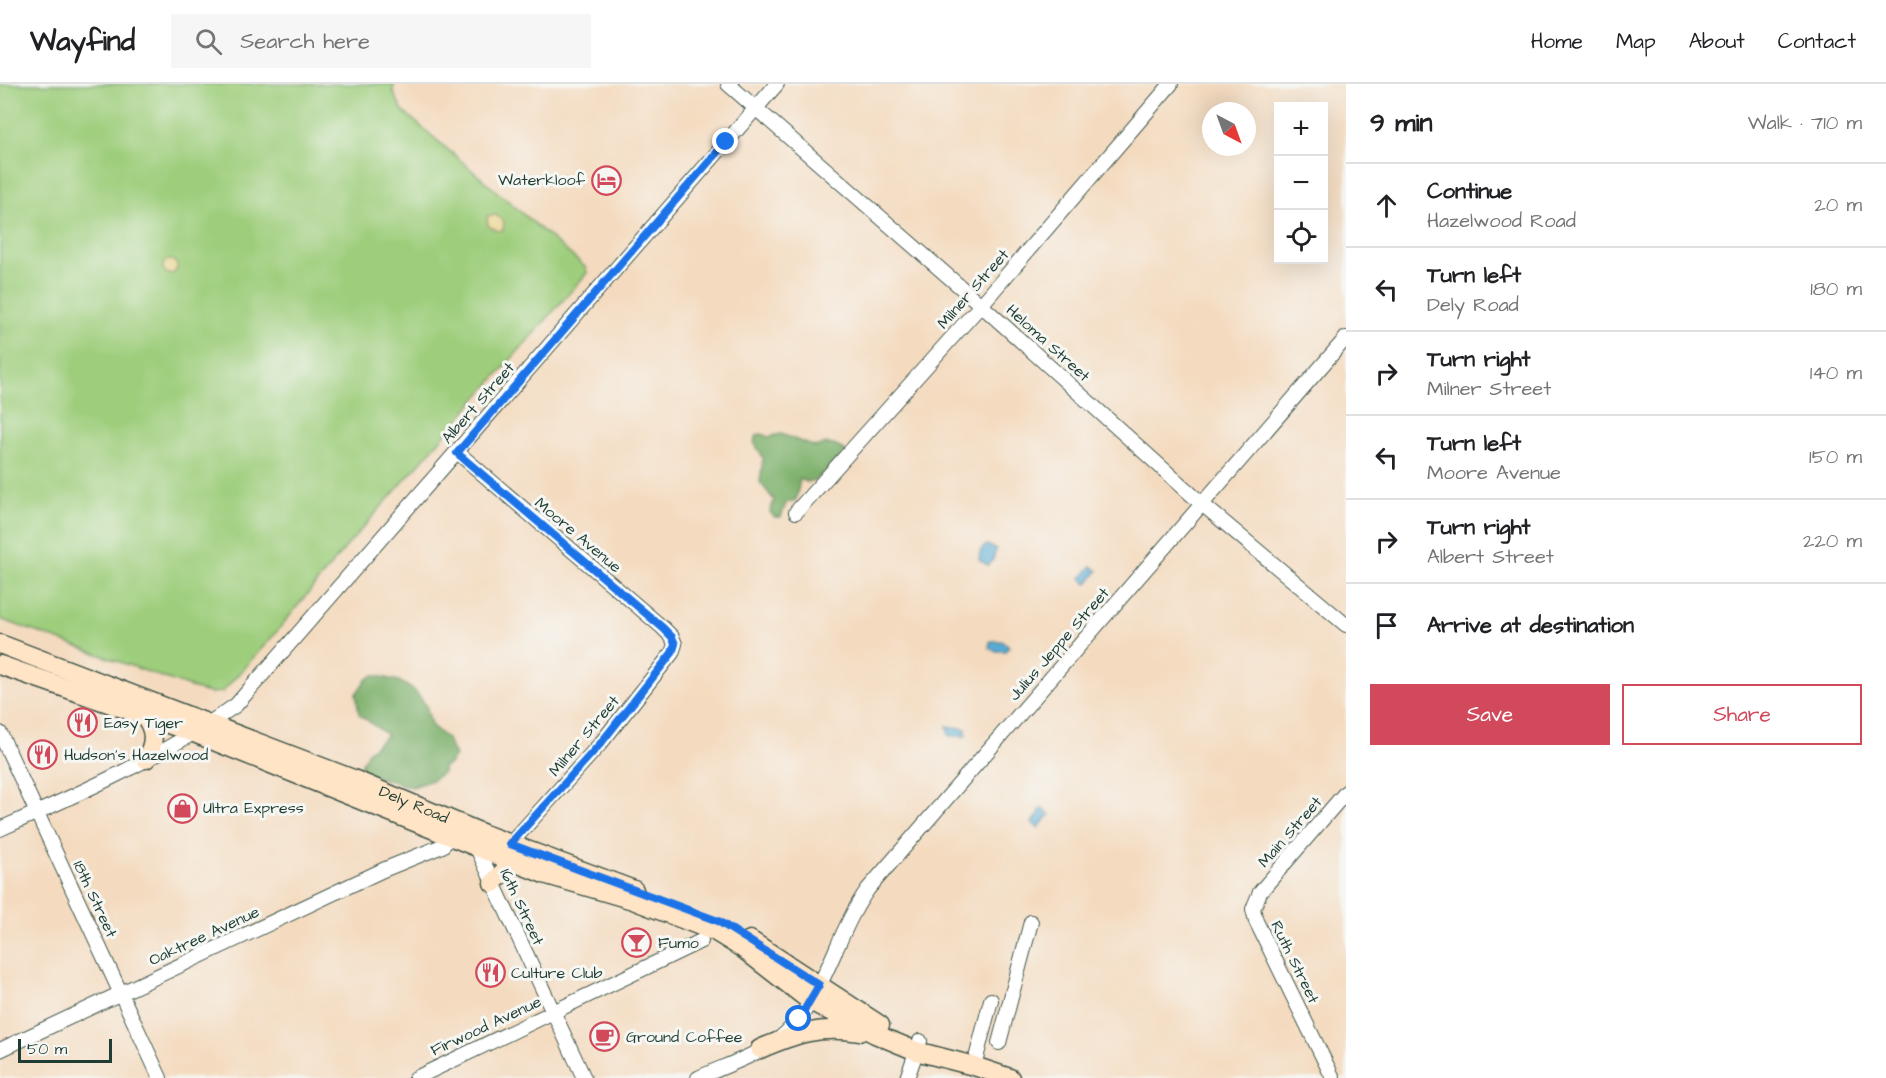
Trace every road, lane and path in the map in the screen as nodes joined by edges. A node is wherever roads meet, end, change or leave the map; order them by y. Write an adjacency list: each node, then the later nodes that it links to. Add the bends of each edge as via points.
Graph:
1 (728, 84): 4 (street, Heloma Street)
2 (777, 84): 4 (street, Albert Street)
3 (1171, 84): 5 (street, Milner Street)
4 (755, 109): 5 (street, Heloma Street); 7 (street, Albert Street)
5 (981, 305): 8 (street, Heloma Street); 9 (street, Milner Street)
6 (1346, 338): 8 (street, Julius Jeppe Street)
7 (457, 453): 12 (street, Moore Avenue, via 663,628); 15 (street, Albert Street, via 236,705)
8 (1202, 504): 10 (street, Heloma Street); 31 (street, Julius Jeppe Street, via 868,889 847,921)
9 (796, 512)
10 (1346, 625)
11 (0, 644): 15 (main road, Dely Road)
12 (675, 644): 25 (street, Milner Street, via 672,653)
13 (0, 665): 14 (main road, Dely Road)
14 (144, 715): 15 (main road, Dely Road); 17 (main road, via 154,743)
15 (202, 728): 17 (street, Albert Street); 20 (main road, Dely Road)
16 (0, 733): 19 (street, 18th Street)
17 (146, 759): 19 (street, Albert Street)
18 (1346, 792): 27 (street, Main Street)
19 (36, 813): 21 (street, Albert Street); 30 (street, 18th Street)
20 (425, 818): 22 (main road, Dely Road); 23 (main road, via 468,835); 24 (street, via 427,836); 25 (main road, Dely Road)
21 (0, 829)
22 (446, 835): 23 (main road, Dely Road); 24 (street, Oaktree Avenue, via 446,843)
23 (477, 848): 25 (main road, Dely Road); 26 (street, 16th Street)
24 (422, 853): 30 (street, Oaktree Avenue)
25 (511, 853): 26 (main road); 31 (main road, Dely Road, via 718,921)
26 (493, 883): 32 (street, 16th Street)
27 (1260, 892): 46 (street, Ruth Street, via 1253,909 1256,921)
28 (1031, 921): 33 (street)
29 (701, 941): 32 (street, Firwood Avenue)
30 (121, 993): 38 (street, Oaktree Avenue); 40 (street, 18th Street)
31 (814, 993): 34 (main road); 36 (main road); 37 (street, Julius Jeppe Street, via 789,1029)
32 (553, 1012): 41 (street, Firwood Avenue); 42 (street, 16th Street)
33 (1006, 1014): 35 (street); 39 (street, via 990,1005)
34 (875, 1034): 36 (main road); 37 (main road, via 826,1028)
35 (999, 1043)
36 (918, 1046): 39 (main road); 44 (street)
37 (760, 1049): 43 (street, Julius Jeppe Street)
38 (0, 1050)
39 (972, 1065): 45 (main road)
40 (160, 1078)
41 (416, 1078)
42 (584, 1078)
43 (698, 1078)
44 (908, 1078)
45 (1010, 1078)
46 (1333, 1078)

